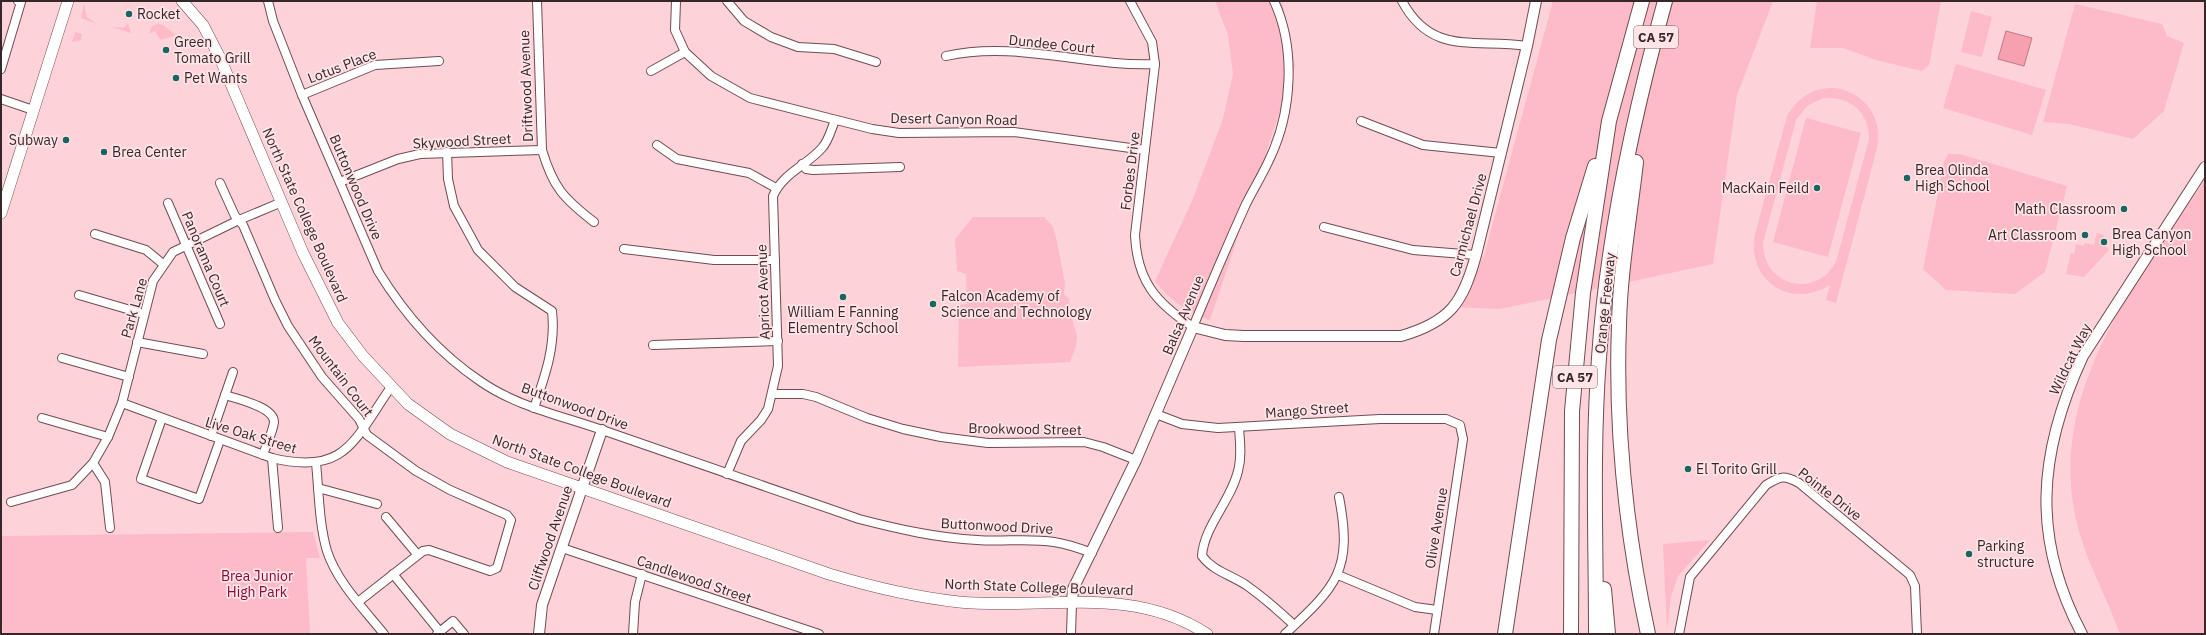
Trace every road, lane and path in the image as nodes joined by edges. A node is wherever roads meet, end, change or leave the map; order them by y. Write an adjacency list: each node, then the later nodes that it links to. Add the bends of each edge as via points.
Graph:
1 (18, 1): 20 (street, via 21,2)
2 (68, 1): 25 (main road)
3 (182, 1): 40 (main road, North State College Boulevard, via 203,25 220,58)
4 (268, 1): 23 (street, Buttonwood Drive, via 273,21)
5 (537, 1): 30 (street, Driftwood Avenue)
6 (676, 1): 15 (street, via 675,30)
7 (727, 1): 18 (street, via 744,21 772,37 798,46 834,49)
8 (1130, 1): 19 (street, Forbes Drive, via 1152,42)
9 (1274, 1): 55 (street, Balsa Avenue, via 1285,33 1288,57 1282,128)
10 (1402, 1): 14 (street, via 1413,19 1429,32 1448,41)
11 (1536, 1): 14 (street, Carmichael Drive)
12 (1642, 1): 28 (highway, Orange Freeway / CA 57)
13 (1666, 1): 22 (highway, Orange Freeway / CA 57)
14 (1527, 46): 33 (street, Carmichael Drive)
15 (685, 52): 21 (street); 26 (street, Desert Canyon Road, via 711,76 750,98)
16 (946, 56): 19 (street, Dundee Court, via 970,50 1049,54 1117,64)
17 (439, 61): 23 (street, Lotus Place, via 375,65)
18 (876, 62)
19 (1155, 64): 31 (street, Forbes Drive)
20 (1, 69)
21 (651, 71)
22 (1646, 72): 87 (highway, Orange Freeway / CA 57, via 1612,240 1599,356 1594,451); 117 (highway, via 1619,323 1618,373 1624,495 1635,574)
23 (302, 95): 38 (street, Buttonwood Drive)
24 (1, 99): 25 (street)
25 (34, 110): 42 (main road)
26 (835, 120): 31 (street, Desert Canyon Road, via 899,133 1014,132); 34 (street, via 828,140 822,148)
27 (1361, 121): 33 (street, via 1423,145)
28 (1609, 122): 113 (highway, via 1573,238 1549,340); 114 (highway, Orange Freeway / CA 57, via 1583,293 1572,411)
29 (657, 145): 39 (street, via 677,159 749,173)
30 (542, 150): 32 (street, Skywood Street); 44 (street, Driftwood Avenue, via 548,171 559,192)
31 (1145, 150): 55 (street, Forbes Drive, via 1135,235 1140,268 1157,300)
32 (447, 152): 38 (street, Skywood Street, via 398,158); 67 (street, via 448,179 454,206 478,250 516,287 552,311 553,342)
33 (1501, 153): 49 (street, Carmichael Drive)
34 (802, 164): 35 (street, via 806,169 813,170); 39 (street)
35 (900, 167)
36 (2205, 167): 120 (street, Wildcat Way, via 2083,356 2056,428 2050,451 2046,492 2047,531 2060,586)
37 (220, 182): 43 (street, Mountain Court)
38 (340, 182): 67 (street, Buttonwood Drive, via 378,271 414,324 443,352 481,382)
39 (776, 188): 50 (street, Apricot Avenue, via 772,204)
40 (282, 202): 43 (street, Park Lane); 63 (main road, North State College Boulevard, via 319,288 338,323)
41 (168, 203): 47 (street, Panorama Court)
42 (1, 213)
43 (239, 220): 47 (street, Park Lane); 72 (street, Mountain Court, via 288,326 322,377)
44 (594, 222)
45 (1324, 227): 49 (street, via 1413,250)
46 (95, 234): 51 (street, via 146,250)
47 (186, 244): 51 (street, Park Lane, via 173,252); 54 (street, Panorama Court)
48 (624, 249): 50 (street, via 714,260)
49 (1476, 255): 55 (street, Carmichael Drive, via 1469,280 1456,304 1443,318 1424,329 1401,336 1244,336 1225,335)
50 (775, 260): 56 (street, Apricot Avenue)
51 (163, 264): 53 (street, Park Lane, via 153,281)
52 (79, 295): 53 (street)
53 (144, 314): 57 (street, Park Lane)
54 (220, 324)
55 (1193, 327): 68 (street, Balsa Avenue)
56 (778, 341): 58 (street); 64 (street, Apricot Avenue, via 778,366)
57 (137, 342): 59 (street); 62 (street, Park Lane)
58 (653, 345)
59 (203, 354)
60 (62, 358): 62 (street)
61 (233, 372): 65 (street)
62 (129, 377): 66 (street, Park Lane)
63 (391, 387): 72 (street, Live Oak Street); 85 (main road, North State College Boulevard, via 408,404 476,448 507,462)
64 (773, 394): 80 (street, Brookwood Street, via 803,394 816,397 867,418 941,437 988,443 1084,442); 83 (street, Apricot Avenue, via 761,420 741,441)
65 (225, 395): 75 (street); 78 (street, via 268,410 273,416 274,423)
66 (122, 403): 70 (street, Live Oak Street); 76 (street, Park Lane)
67 (534, 408): 74 (street, Buttonwood Drive)
68 (1156, 414): 73 (street, Mango Street, via 1202,428); 80 (street, Balsa Avenue)
69 (42, 418): 76 (street)
70 (162, 418): 75 (street, Live Oak Street); 77 (street, via 141,479 199,500)
71 (1460, 425): 73 (street, Mango Street, via 1446,419 1380,418); 101 (street, Olive Avenue, via 1463,439)
72 (363, 428): 81 (street, Live Oak Street, via 334,458); 95 (street, Mountain Court, via 367,435 416,470 450,490 507,515 511,520 497,568 490,571 429,550)
73 (1239, 428): 102 (street, via 1241,452 1238,471 1203,544 1202,556 1208,565 1245,585)
74 (602, 430): 83 (street, Buttonwood Drive); 85 (street, Cliffwood Avenue)
75 (211, 436): 77 (street, Live Oak Street)
76 (108, 437): 82 (street, Park Lane)
77 (220, 440): 78 (street, Live Oak Street)
78 (263, 455): 79 (street, Live Oak Street)
79 (272, 458): 81 (street, Live Oak Street, via 293,463); 92 (street)
80 (1136, 460): 94 (street, Balsa Avenue)
81 (316, 463): 84 (street)
82 (93, 464): 88 (street, Park Lane, via 72,485); 91 (street, via 105,482)
83 (727, 474): 94 (street, Buttonwood Drive, via 859,519 905,531 976,540 1052,542)
84 (318, 488): 89 (street); 99 (street, via 327,552 335,569)
85 (581, 488): 93 (street, Cliffwood Avenue); 100 (main road, North State College Boulevard, via 829,574 895,592 967,602)
86 (1339, 497): 98 (street, via 1345,532)
87 (1596, 499): 115 (highway, Orange Freeway / CA 57); 116 (highway)
88 (11, 502)
89 (377, 504)
90 (386, 517): 95 (street)
91 (110, 528)
92 (278, 528)
93 (562, 548): 97 (street, Candlewood Street); 106 (street, Cliffwood Avenue, via 542,605)
94 (1092, 553): 100 (street, Balsa Avenue, via 1073,590)
95 (417, 554): 96 (street)
96 (393, 574): 99 (street); 103 (street)
97 (642, 574): 107 (street, via 635,602); 108 (street, Candlewood Street)
98 (1338, 575): 101 (street, via 1415,607); 102 (street, via 1321,599)
99 (358, 602): 104 (street)
100 (1072, 602): 109 (street, Balsa Avenue); 110 (main road, North State College Boulevard, via 1121,603 1157,610)
101 (1437, 610): 112 (street, Olive Avenue)
102 (1294, 625): 111 (street)
103 (438, 633): 105 (street, via 453,621)
104 (384, 634)
105 (464, 634)
106 (539, 634)
107 (633, 634)
108 (818, 634)
109 (1070, 634)
110 (1207, 634)
111 (1285, 634)
112 (1434, 634)
113 (1505, 634)
114 (1571, 634)
115 (1596, 634)
116 (1608, 634)
117 (1648, 634)
118 (1679, 634): 119 (street, Pointe Drive, via 1690,577 1766,485 1776,478 1788,477 1799,483 1910,575 1915,586)
119 (1917, 634)
120 (2082, 634)

